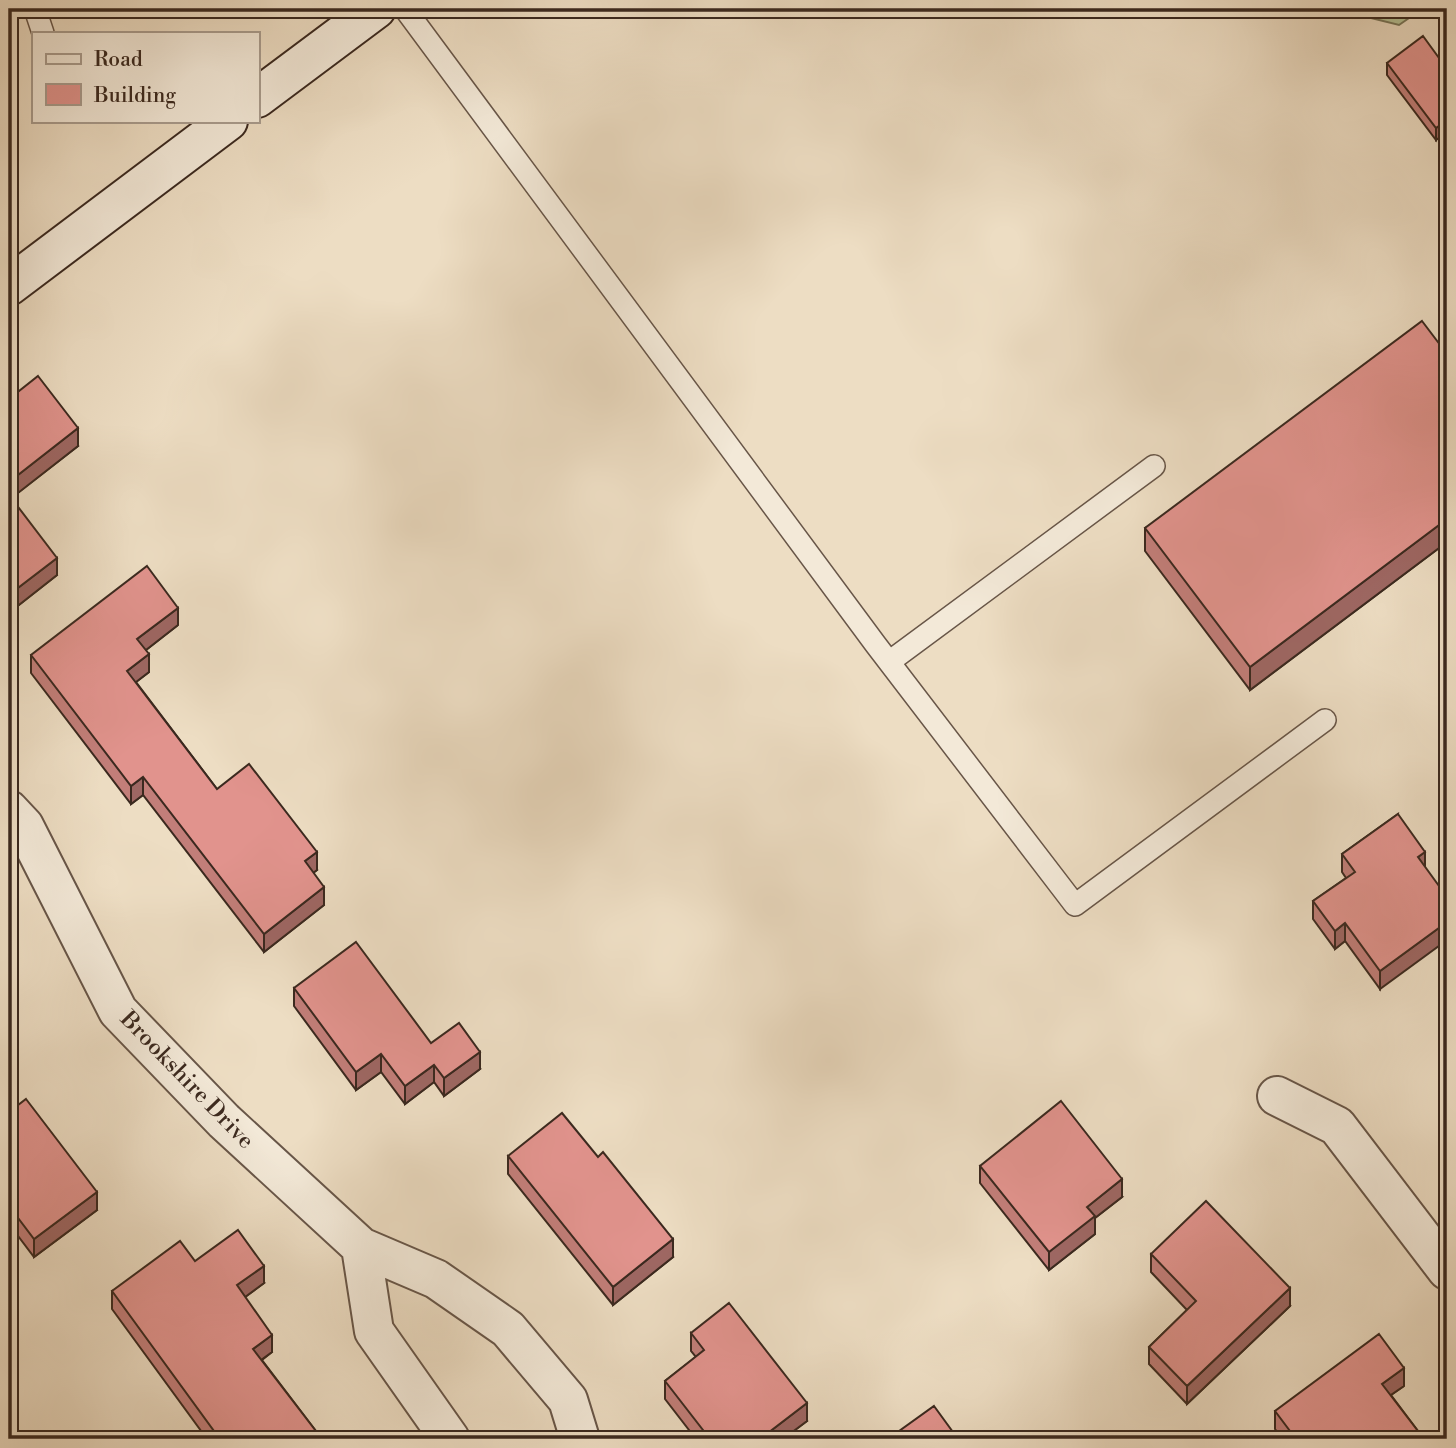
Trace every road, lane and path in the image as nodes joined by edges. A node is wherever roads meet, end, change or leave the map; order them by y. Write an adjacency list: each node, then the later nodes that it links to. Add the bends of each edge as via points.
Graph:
1 (35, 9): 4 (lane)
2 (376, 9): 5 (street)
3 (405, 9): 9 (lane)
4 (43, 32)
5 (259, 97)
6 (227, 122): 7 (street)
7 (9, 286)
8 (1154, 466): 9 (lane)
9 (889, 662): 10 (lane, via 1075,905)
10 (1325, 720)
11 (9, 810): 13 (street, Brookshire Drive, via 24,826 118,1011 224,1121)
12 (1278, 1096): 14 (street, via 1337,1126)
13 (361, 1247): 15 (street, via 374,1331); 16 (street, Brookshire Drive, via 436,1279 508,1329 568,1400)
14 (1447, 1270)
15 (450, 1439)
16 (580, 1439)

